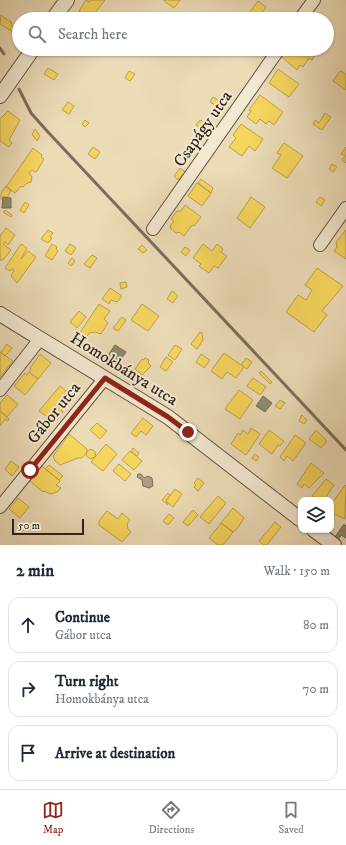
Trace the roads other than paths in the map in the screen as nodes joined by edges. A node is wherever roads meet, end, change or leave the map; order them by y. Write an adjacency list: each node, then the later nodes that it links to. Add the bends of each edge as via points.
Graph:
1 (67, 0): 3 (street)
2 (314, 0): 4 (street)
3 (58, 12)
4 (305, 12)
5 (28, 56): 7 (street)
6 (274, 56): 9 (street, Csapágy utca)
7 (0, 96)
8 (346, 208): 10 (street)
9 (154, 229)
10 (320, 245)
11 (0, 314): 12 (street, Homokbánya utca)
12 (40, 339): 13 (street, Homokbánya utca); 14 (street)
13 (105, 378): 15 (street, Gábor utca); 16 (street, Homokbánya utca, via 168,417)
14 (0, 390)
15 (0, 507)
16 (298, 518)
17 (318, 533): 18 (street)
18 (334, 545)

